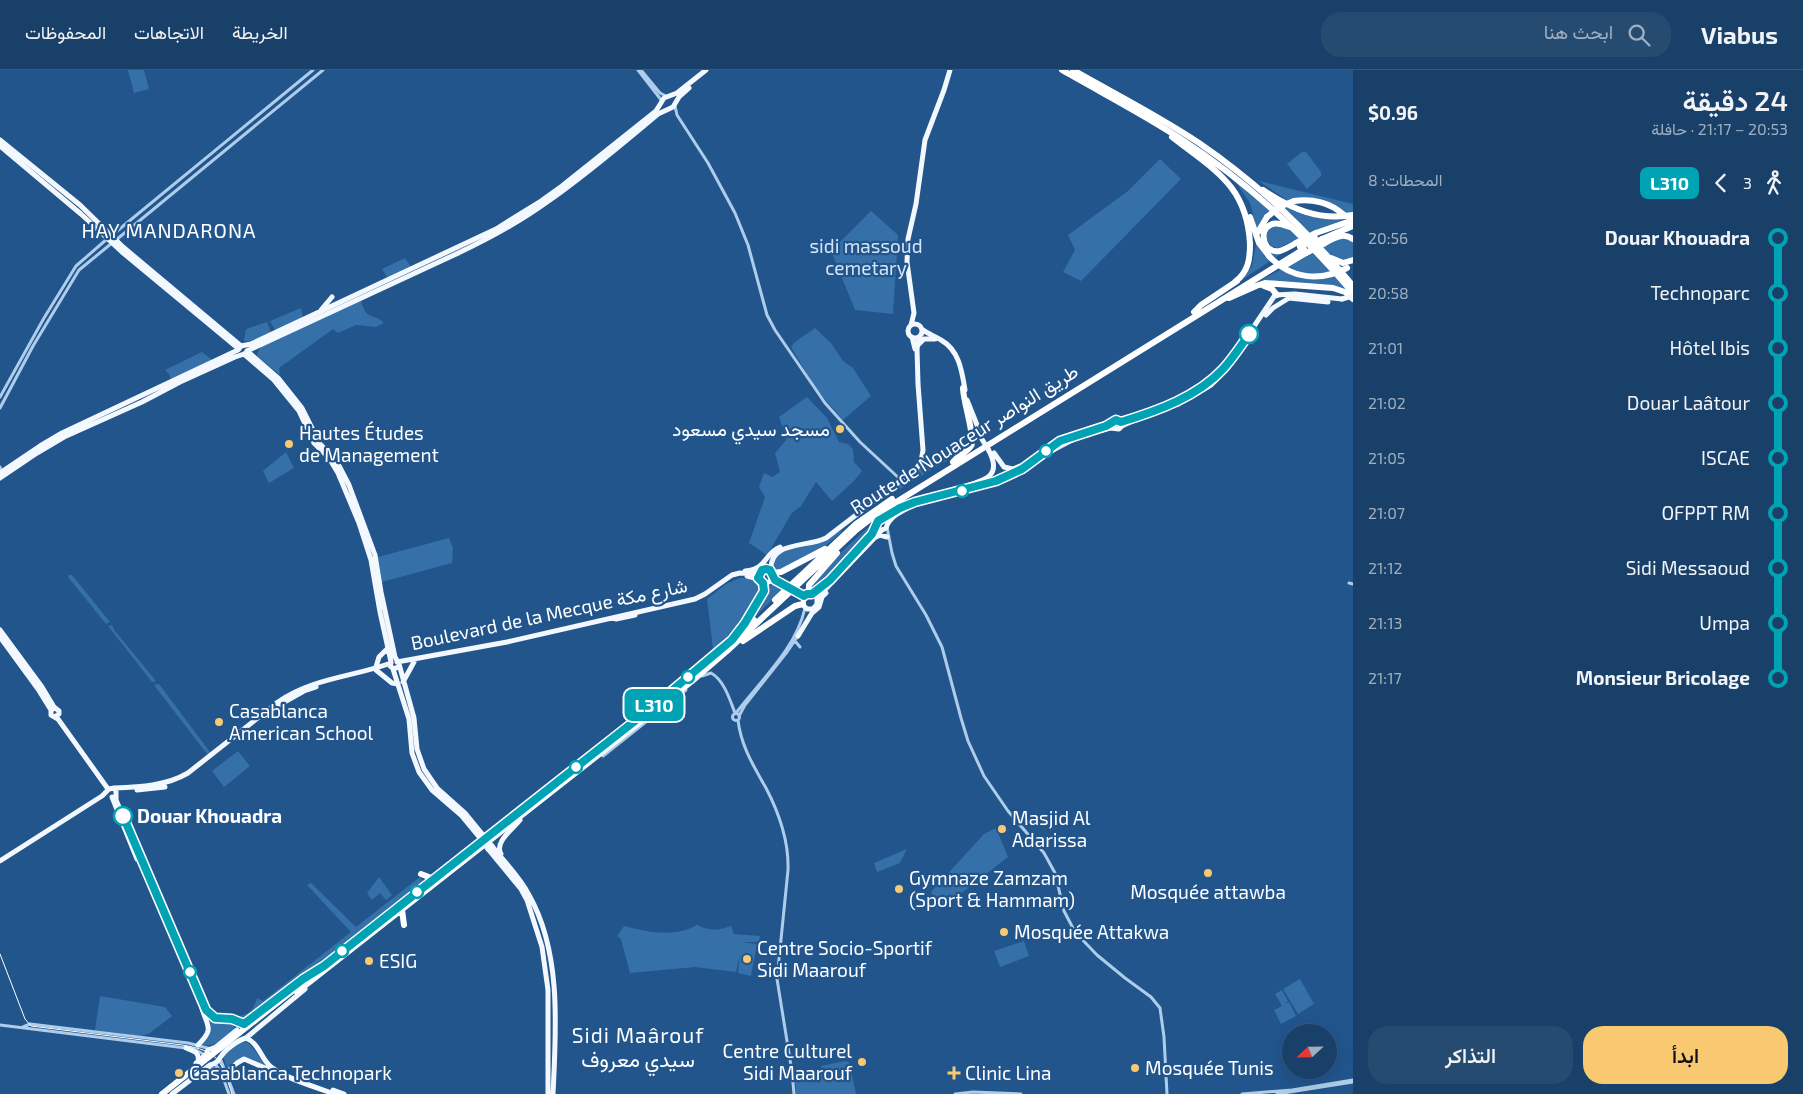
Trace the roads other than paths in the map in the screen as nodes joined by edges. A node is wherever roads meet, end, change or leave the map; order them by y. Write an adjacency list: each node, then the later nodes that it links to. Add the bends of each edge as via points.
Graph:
1 (313, 70): 27 (street)
2 (323, 70): 27 (street)
3 (639, 70): 9 (street, via 658,91); 10 (street)
4 (706, 70): 9 (main road)
5 (711, 70): 11 (main road, via 684,92)
6 (951, 70): 44 (main road, via 927,143 910,241); 45 (main road, via 925,140 908,240 914,313)
7 (1062, 70): 13 (highway)
8 (1073, 70): 18 (highway, via 1172,126)
9 (669, 96): 10 (main road); 11 (main road)
10 (662, 102): 12 (main road); 40 (main road, via 656,111 567,182 518,216)
11 (675, 104): 12 (main road); 14 (street)
12 (667, 109): 14 (street); 50 (main road, via 552,199 505,229 454,256)
13 (1147, 118): 15 (highway); 23 (highway, via 1224,168)
14 (679, 119): 65 (street, via 706,159 735,213 775,330 825,403 864,446)
15 (1167, 133): 31 (highway, bridge, via 1205,159 1236,186 1245,201 1259,243 1268,256 1283,268 1303,276 1326,276); 32 (highway, via 1225,179 1243,207 1249,229 1249,260 1244,273)
16 (0, 140): 27 (main road, via 80,205)
17 (0, 146): 27 (main road)
18 (1229, 166): 20 (highway, via 1294,208 1325,217); 30 (highway)
19 (1344, 215): 24 (highway, bridge, via 1317,201 1294,201 1281,205 1267,217)
20 (1353, 215)
21 (1353, 221): 25 (highway)
22 (1353, 226): 25 (highway)
23 (1294, 229): 29 (highway, via 1275,223 1266,228 1263,238 1267,247 1275,251); 36 (highway, via 1326,262)
24 (1258, 232)
25 (1320, 238): 26 (highway, via 1348,236); 29 (highway, bridge); 29 (highway, bridge)
26 (1353, 239)
27 (111, 240): 49 (main road); 52 (main road); 56 (street, via 76,266); 57 (street, via 79,270)
28 (1254, 243): 32 (highway, via 1248,270)
29 (1301, 248): 37 (highway); 43 (highway)
30 (1324, 252): 31 (highway, via 1340,262); 33 (highway)
31 (1351, 264)
32 (1235, 282): 43 (highway)
33 (1353, 286)
34 (1250, 288): 35 (highway, via 1267,287); 36 (highway, via 1265,284 1330,288); 37 (highway)
35 (1276, 296): 38 (main road, via 1295,294); 39 (main road); 41 (main road, via 1274,304); 58 (main road, via 1230,362 1216,376 1171,404)
36 (1353, 297): 38 (main road, bridge)
37 (1230, 298): 43 (highway, via 1207,312)
38 (1342, 300): 39 (main road, via 1328,302 1292,298)
39 (1282, 301): 41 (main road)
40 (339, 303): 42 (main road); 42 (main road, via 332,297)
41 (1277, 305): 58 (main road, via 1211,385 1169,408)
42 (320, 312): 52 (main road)
43 (1190, 316): 63 (highway, Route de Nouaceur طريق النواصر); 68 (highway, Route de Nouaceur طريق النواصر, via 889,506)
44 (918, 324): 45 (main road); 46 (main road)
45 (911, 325): 47 (main road, via 908,331)
46 (921, 334): 47 (main road); 48 (main road); 51 (main road); 60 (main road, via 944,342 956,355 969,406)
47 (912, 337): 65 (main road, via 921,454 916,465)
48 (935, 339): 51 (main road, via 923,340); 55 (main road, via 955,358)
49 (229, 341): 52 (main road); 53 (main road, via 231,349)
50 (260, 345): 52 (main road); 54 (main road, via 255,352)
51 (917, 349): 65 (main road, via 923,455 917,467)
52 (243, 350): 53 (main road); 54 (main road); 64 (main road, via 64,437); 86 (main road, via 299,411 314,443 338,473 371,560)
53 (228, 354): 64 (main road, via 66,431)
54 (259, 361): 90 (main road, via 279,379 302,408 320,444 336,460 352,491 375,556)
55 (963, 388): 60 (main road, via 970,414); 63 (highway, via 973,442)
56 (0, 397)
57 (0, 408)
58 (1122, 424): 59 (main road, via 1116,420)
59 (1114, 425): 62 (main road, via 1060,441); 67 (main road, via 1063,444 1000,482 909,507)
60 (981, 435): 61 (main road, bridge)
61 (989, 448): 62 (main road, via 1009,469); 66 (main road, via 994,465 986,480 915,500)
62 (1036, 458): 66 (main road, via 996,481)
63 (953, 462): 69 (highway, Route de Nouaceur طريق النواصر, via 874,510)
64 (1, 473)
65 (901, 479): 72 (main road, via 824,536); 75 (main road, via 822,540 781,550 773,558)
66 (900, 508): 67 (main road)
67 (884, 526): 70 (main road); 71 (street); 80 (main road, via 879,528 877,524 853,556)
68 (855, 531): 80 (highway, via 809,585); 88 (highway, Route de Nouaceur طريق النواصر)
69 (839, 540): 75 (highway); 85 (highway, Route de Nouaceur طريق النواصر)
70 (871, 540): 71 (main road, via 880,535); 78 (main road)
71 (888, 540): 141 (street, via 898,568 939,640 968,741 987,782 1050,862 1064,911 1075,932 1160,1008)
72 (780, 547): 73 (main road); 74 (main road, via 761,565)
73 (763, 570): 74 (main road, Boulevard de la Mecque شارع مكة); 75 (main road); 76 (main road, via 758,575)
74 (736, 574): 90 (main road, Boulevard de la Mecque شارع مكة, via 695,599)
75 (772, 576): 76 (main road); 80 (main road, bridge, via 781,585)
76 (761, 582): 85 (highway, via 763,593); 89 (main road, Boulevard de la Mecque شارع مكة, via 738,576 696,602)
77 (1349, 583): 79 (street)
78 (831, 584): 80 (main road); 84 (main road)
79 (1353, 584)
80 (807, 599): 81 (main road); 81 (main road, via 817,604); 88 (highway); 94 (street, via 800,625 792,639)
81 (812, 609): 84 (street)
82 (0, 630): 93 (main road, via 42,687)
83 (0, 637): 93 (main road)
84 (796, 638): 87 (street); 94 (street)
85 (732, 640): 103 (highway, Route de Nouaceur طريق النواصر, via 650,709)
86 (388, 647): 90 (main road); 91 (main road)
87 (800, 647)
88 (727, 651): 95 (highway, Route de Nouaceur طريق النواصر)
89 (414, 662): 90 (main road, Boulevard de la Mecque شارع مكة); 92 (main road)
90 (395, 665): 91 (main road, Boulevard de la Mecque شارع مكة); 92 (main road)
91 (376, 669): 92 (main road, via 392,683); 97 (main road, Boulevard de la Mecque شارع مكة, via 307,686 288,695 179,779)
92 (401, 683): 100 (main road, bridge, via 415,722 417,748 424,769 437,788 465,813)
93 (52, 709): 97 (main road, via 58,708 57,715)
94 (736, 716): 96 (street, via 717,677 708,673); 138 (street, via 748,757 778,816 788,854 777,984)
95 (623, 737): 96 (highway); 99 (highway, Route de Nouaceur طريق النواصر)
96 (603, 756): 98 (highway)
97 (111, 792): 101 (main road, Boulevard de la Mecque شارع مكة); 109 (main road); 110 (main road, via 206,1010 215,1018)
98 (520, 820): 99 (highway); 102 (main road, via 499,846)
99 (493, 838): 105 (highway, Route de Nouaceur طريق النواصر)
100 (490, 847): 102 (main road); 136 (main road, via 528,900 542,947 548,990)
101 (0, 863)
102 (506, 863): 137 (main road, via 531,897 551,959)
103 (434, 879): 104 (highway, Route de Nouaceur طريق النواصر); 104 (highway, via 420,875)
104 (425, 886): 107 (highway, Route de Nouaceur طريق النواصر)
105 (402, 910): 106 (highway, Route de Nouaceur طريق النواصر); 106 (highway, via 403,926)
106 (396, 914): 107 (highway, Route de Nouaceur طريق النواصر)
107 (325, 967): 108 (highway, Route de Nouaceur طريق النواصر); 110 (main road, via 303,979); 114 (main road, via 311,984)
108 (296, 990): 129 (highway, Route de Nouaceur طريق النواصر, bridge); 130 (highway, Route de Nouaceur طريق النواصر, bridge)
109 (202, 1008): 113 (main road, via 212,1019 233,1022); 116 (main road, via 209,1030)
110 (244, 1024): 113 (main road); 114 (main road, via 250,1026)
111 (0, 1025): 112 (street)
112 (23, 1027): 116 (street, via 30,1024); 117 (street)
113 (238, 1029): 115 (main road, via 238,1035); 118 (main road)
114 (251, 1033): 115 (main road); 135 (main road, via 273,1066)
115 (245, 1038): 120 (main road); 124 (main road, via 255,1044 269,1066)
116 (198, 1045): 118 (street)
117 (186, 1048): 119 (street); 121 (main road, via 197,1052)
118 (212, 1048): 119 (main road); 120 (main road, via 219,1051)
119 (205, 1055): 121 (main road); 122 (main road)
120 (220, 1057): 122 (main road); 125 (street)
121 (198, 1062): 128 (main road)
122 (213, 1064): 123 (main road); 125 (street)
123 (203, 1070): 125 (main road); 131 (main road)
124 (280, 1073): 125 (main road, via 244,1059); 134 (main road)
125 (225, 1074): 132 (street); 133 (street)
126 (1353, 1081): 142 (street); 143 (street)
127 (992, 1093): 139 (street); 140 (street)
128 (158, 1094)
129 (162, 1094)
130 (167, 1094)
131 (172, 1094)
132 (229, 1094)
133 (234, 1094)
134 (335, 1094)
135 (344, 1094)
136 (548, 1094)
137 (554, 1094)
138 (794, 1094)
139 (955, 1094)
140 (1021, 1094)
141 (1167, 1094)
142 (1242, 1094)
143 (1277, 1094)

